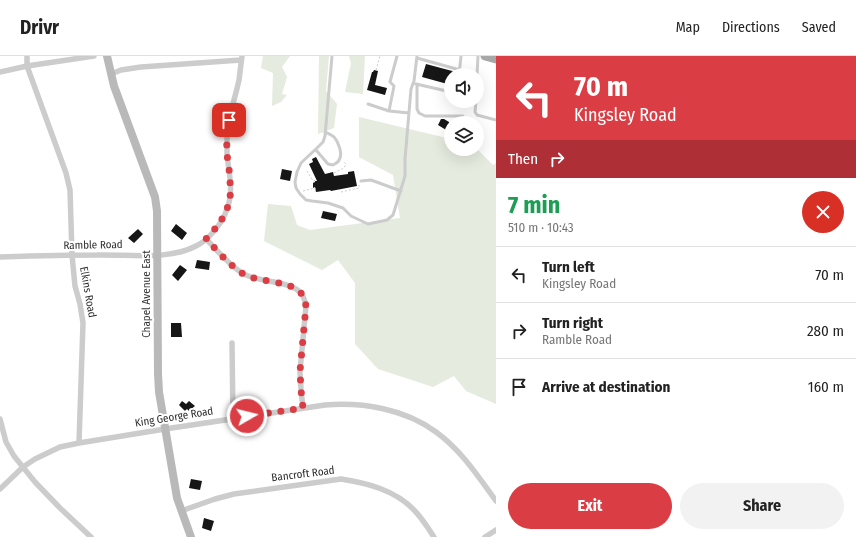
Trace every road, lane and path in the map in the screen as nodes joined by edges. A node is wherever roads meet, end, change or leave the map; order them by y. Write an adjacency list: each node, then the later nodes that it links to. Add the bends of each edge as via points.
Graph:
1 (27, 56): 13 (street, Elkins Road)
2 (94, 56): 13 (street)
3 (107, 56): 19 (street, Chapel Avenue East)
4 (332, 56): 28 (lane)
5 (380, 56): 17 (path)
6 (397, 56): 24 (lane, via 390,82 394,86)
7 (461, 56): 15 (lane)
8 (478, 56): 16 (lane)
9 (485, 56): 12 (main road)
10 (417, 57): 14 (lane); 20 (lane)
11 (241, 58): 19 (street, via 141,67); 39 (street, Ramble Road, via 227,136 230,198 222,220)
12 (496, 59)
13 (27, 66): 18 (street); 40 (street, Elkins Road, via 66,173 70,190)
14 (453, 68)
15 (460, 68)
16 (477, 68)
17 (376, 70)
18 (0, 72)
19 (111, 74): 41 (street, Chapel Avenue East, via 155,197)
20 (415, 84): 21 (lane); 25 (lane, via 411,89); 26 (lane, via 419,113 425,116)
21 (444, 90)
22 (368, 104): 24 (lane)
23 (475, 108): 27 (lane, via 476,115)
24 (389, 112): 25 (lane)
25 (409, 113): 35 (lane, via 405,176)
26 (444, 116)
27 (496, 120)
28 (325, 132): 29 (lane, via 323,142); 29 (lane, via 337,140 341,152 340,160 333,165 328,164)
29 (316, 150): 38 (lane, via 301,163 297,172 295,182)
30 (344, 162): 32 (path, via 346,166)
31 (307, 172): 33 (path, via 313,181)
32 (334, 173)
33 (316, 180)
34 (359, 181): 35 (lane, via 371,180); 37 (path, via 359,188)
35 (401, 191): 38 (lane, via 393,215 386,220 368,224 351,216 343,208 306,200)
36 (316, 192): 38 (path, via 315,188)
37 (341, 192)
38 (299, 193)
39 (206, 239): 41 (street, Ramble Road, via 190,249); 44 (street, via 243,274 257,280 293,287 305,299 300,371)
40 (72, 255): 41 (street, Ramble Road); 42 (street, Ramble Road); 48 (street, Elkins Road, via 83,323)
41 (157, 255): 47 (street, Chapel Avenue East, via 158,374)
42 (0, 257)
43 (232, 343): 45 (street)
44 (303, 408): 45 (street, King George Road); 51 (street, King George Road, via 358,405 409,416 449,442)
45 (233, 418): 47 (street, King George Road)
46 (0, 419): 49 (street, via 6,442)
47 (165, 429): 48 (street, King George Road); 52 (street, Chapel Avenue East)
48 (79, 443): 49 (street, King George Road, via 50,451)
49 (22, 467): 50 (street, King George Road); 54 (street)
50 (0, 489)
51 (496, 501)
52 (181, 511): 55 (street, Chapel Avenue East); 56 (street, Bancroft Road, via 234,494 341,480 371,485 401,499 413,508)
53 (496, 530): 57 (street)
54 (91, 537)
55 (191, 537)
56 (434, 537)
57 (485, 537)

